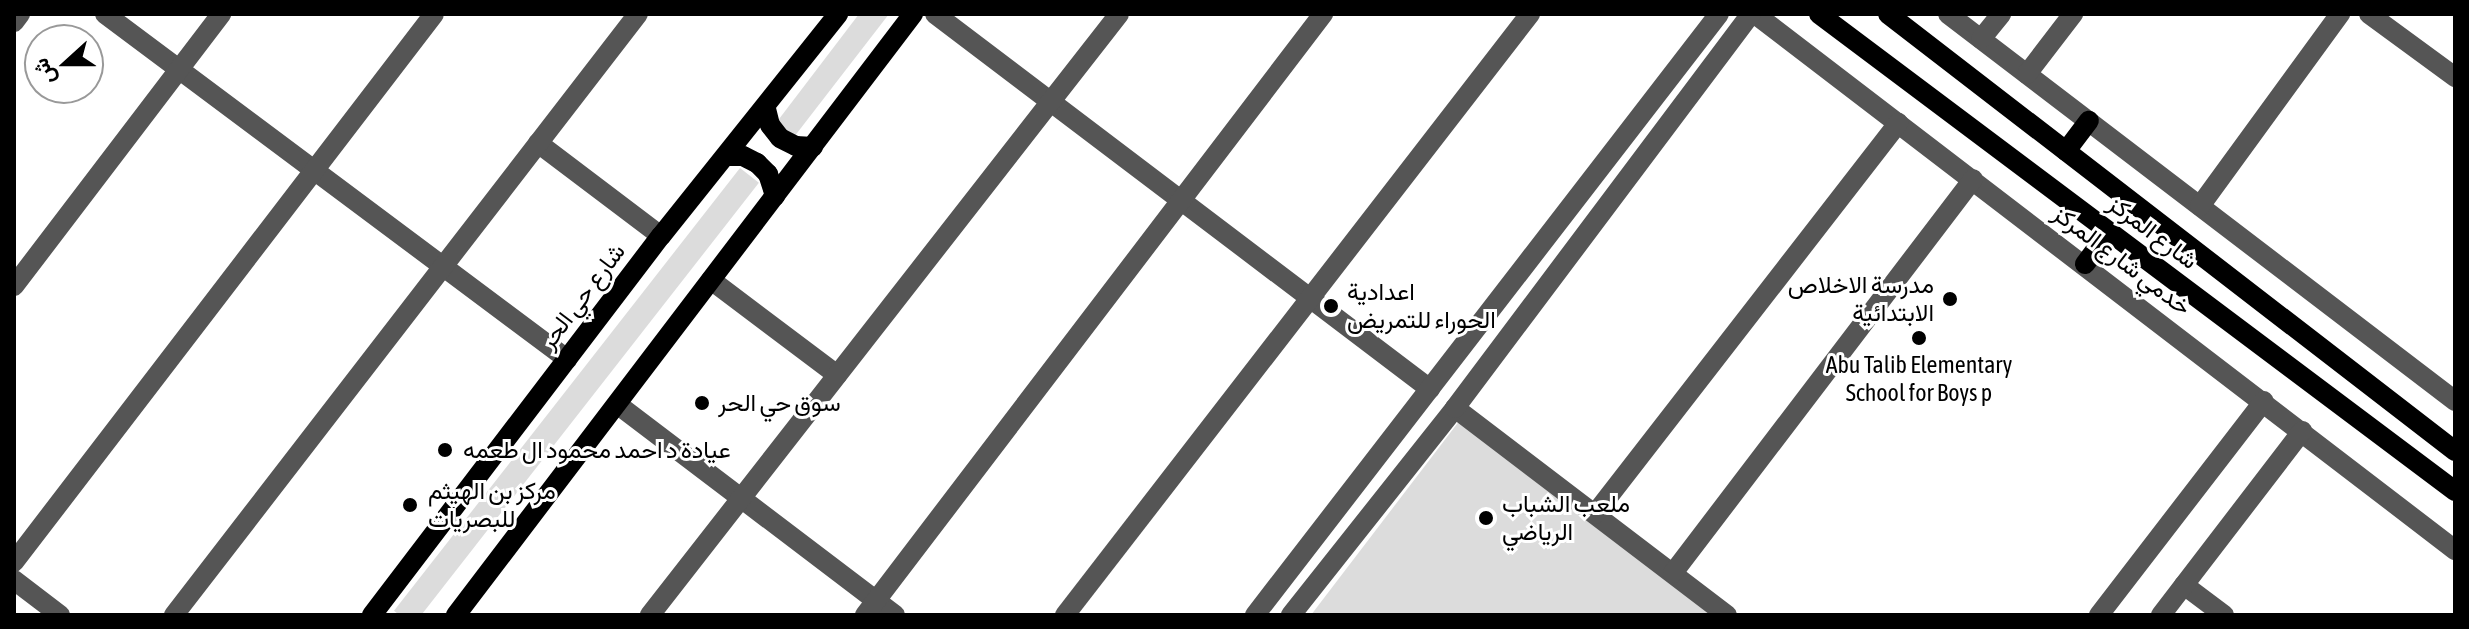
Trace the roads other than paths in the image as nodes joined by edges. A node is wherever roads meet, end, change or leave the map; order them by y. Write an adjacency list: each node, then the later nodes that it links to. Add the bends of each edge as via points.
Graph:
1 (20, 14): 21 (street)
2 (105, 14): 23 (street)
3 (221, 14): 23 (street)
4 (434, 14): 34 (street)
5 (638, 14): 30 (street)
6 (838, 14): 27 (main road, شارع حي الحر)
7 (913, 14): 31 (main road)
8 (935, 14): 26 (street)
9 (1119, 14): 26 (street)
10 (1323, 14): 37 (street)
11 (1530, 14): 45 (street)
12 (1719, 14): 48 (street)
13 (1753, 14): 29 (street, خدمي شارع المركز); 52 (street)
14 (1819, 14): 39 (main road, شارع المركز)
15 (1888, 14): 32 (main road, شارع المركز)
16 (1948, 14): 22 (street)
17 (2001, 14): 22 (street)
18 (2073, 14): 24 (street)
19 (2340, 14): 38 (street)
20 (2369, 14): 25 (street)
21 (14, 22)
22 (1981, 39): 24 (street)
23 (179, 69): 34 (street); 44 (street)
24 (2027, 74): 28 (street)
25 (2455, 77)
26 (1051, 101): 37 (street); 47 (street)
27 (766, 109): 31 (main road, via 780,138); 33 (main road, شارع حي الحر)
28 (2089, 121): 32 (main road); 38 (street)
29 (1898, 123): 35 (street, خدمي شارع المركز); 57 (street)
30 (538, 143): 40 (street); 42 (street)
31 (813, 147): 36 (main road)
32 (2066, 151): 54 (main road, شارع المركز)
33 (727, 156): 36 (main road, via 757,163 768,174); 40 (main road, شارع حي الحر)
34 (314, 171): 42 (street); 59 (street)
35 (1973, 179): 41 (street, خدمي شارع المركز); 60 (street)
36 (775, 196): 43 (main road)
37 (1181, 200): 45 (street); 63 (street)
38 (2200, 206): 50 (street)
39 (2109, 232): 41 (main road); 55 (main road, شارع المركز)
40 (661, 236): 46 (main road, شارع حي الحر)
41 (2085, 264): 49 (street, خدمي شارع المركز)
42 (443, 266): 46 (street); 65 (street)
43 (711, 280): 47 (street); 51 (main road)
44 (14, 286)
45 (1310, 298): 48 (street); 70 (street)
46 (567, 359): 66 (main road, شارع حي الحر)
47 (837, 375): 56 (street)
48 (1430, 389): 71 (street)
49 (2264, 401): 53 (street, خدمي شارع المركز); 74 (street)
50 (2455, 401)
51 (617, 404): 56 (street); 67 (main road)
52 (1455, 408): 57 (street); 72 (street)
53 (2302, 431): 58 (street, خدمي شارع المركز); 62 (street)
54 (2455, 451)
55 (2455, 491)
56 (741, 498): 63 (street); 68 (street)
57 (1595, 514): 60 (street)
58 (2455, 550)
59 (14, 562)
60 (1673, 573): 73 (street)
61 (14, 580): 64 (street)
62 (2184, 585): 75 (street); 76 (street)
63 (870, 608): 69 (street)
64 (60, 615)
65 (174, 615)
66 (372, 615)
67 (456, 615)
68 (650, 615)
69 (895, 615)
70 (1065, 615)
71 (1255, 615)
72 (1291, 615)
73 (1727, 615)
74 (2099, 615)
75 (2161, 615)
76 (2224, 615)

